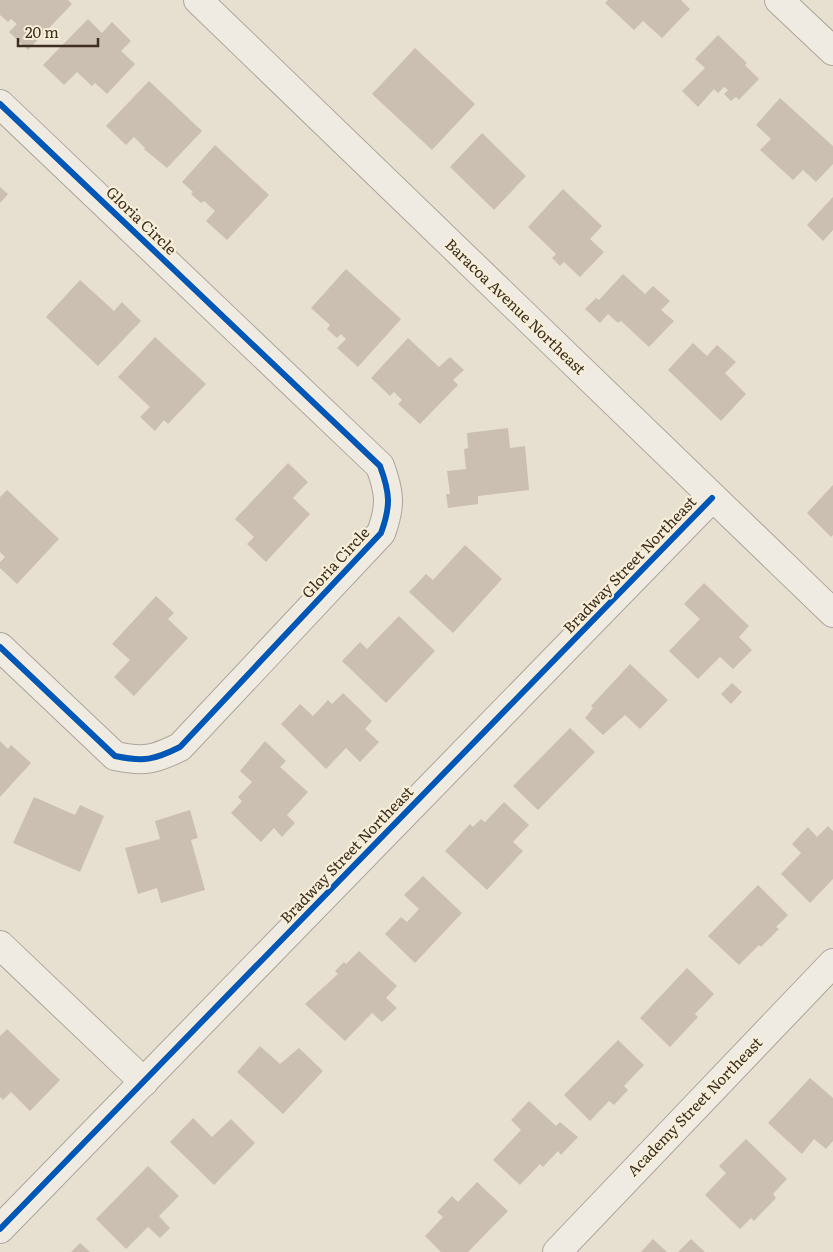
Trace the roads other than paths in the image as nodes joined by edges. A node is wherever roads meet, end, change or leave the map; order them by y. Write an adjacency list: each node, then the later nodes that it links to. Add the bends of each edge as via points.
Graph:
1 (198, 0): 5 (street, Baracoa Avenue Northeast)
2 (779, 0): 3 (street)
3 (833, 51)
4 (0, 104): 7 (street, Gloria Circle, via 380,466 388,486 389,512 381,533 180,746 156,758 138,761 115,756)
5 (712, 498): 6 (street, Baracoa Avenue Northeast); 10 (street, Bradway Street Northeast)
6 (833, 613)
7 (0, 647)
8 (0, 945): 10 (street)
9 (833, 963): 12 (street, Academy Street Northeast)
10 (144, 1082): 11 (street, Bradway Street Northeast)
11 (0, 1229)
12 (557, 1252)

